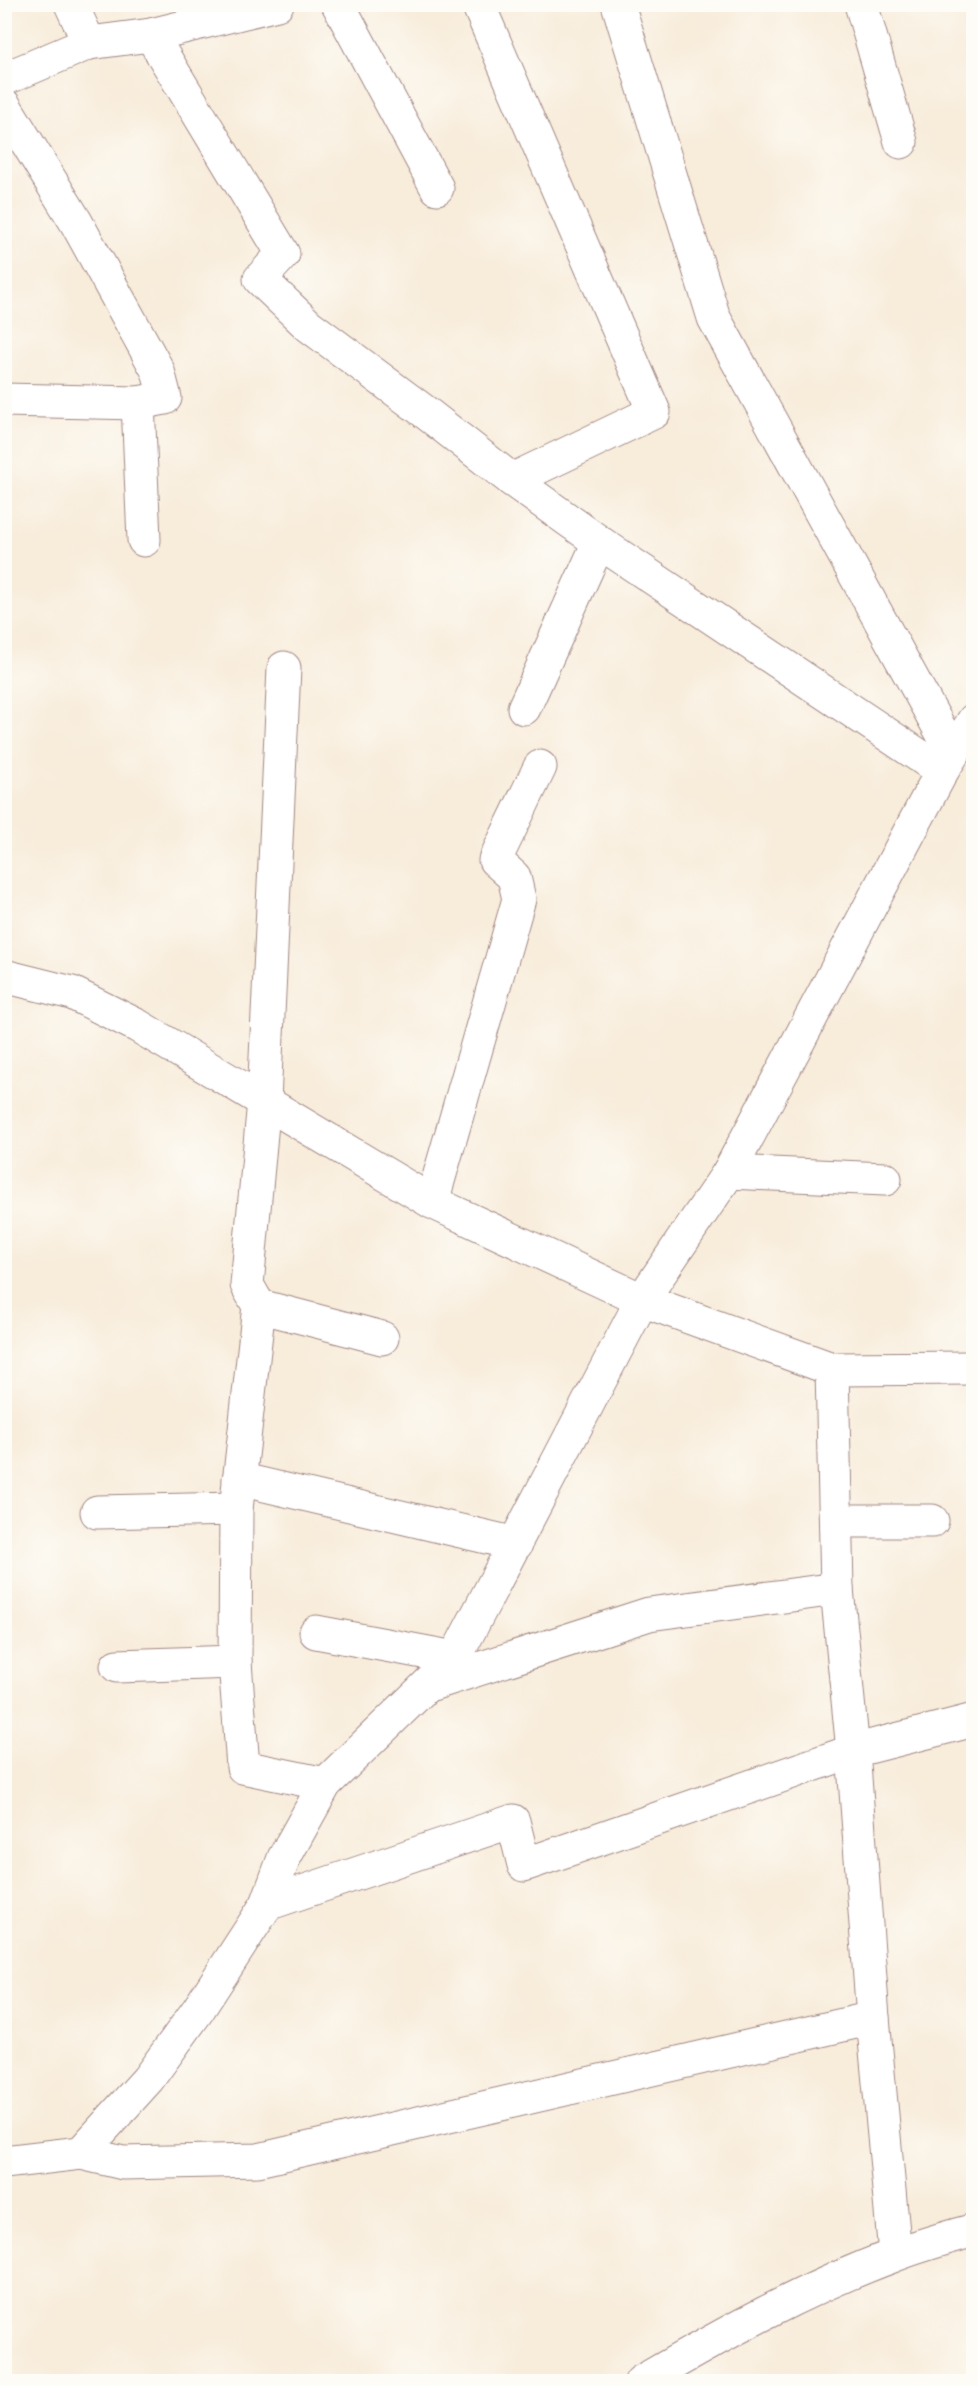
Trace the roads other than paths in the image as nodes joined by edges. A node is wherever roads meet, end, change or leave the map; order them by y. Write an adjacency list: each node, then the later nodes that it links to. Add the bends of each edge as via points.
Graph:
1 (71, 4): 9 (street)
2 (277, 4): 7 (street)
3 (338, 4): 13 (street)
4 (478, 4): 16 (street, via 654,412)
5 (618, 4): 22 (street, via 714,318)
6 (861, 4): 12 (street)
7 (193, 14): 8 (street)
8 (151, 35): 9 (street); 16 (street, via 283,254 260,279 308,325)
9 (89, 44): 10 (street)
10 (4, 79)
11 (4, 105): 15 (street, via 76,222 158,370 165,398)
12 (901, 142)
13 (437, 188)
14 (4, 400): 15 (street)
15 (138, 403): 17 (street)
16 (512, 480): 18 (street)
17 (144, 540)
18 (599, 542): 20 (street); 22 (street)
19 (284, 668): 25 (street)
20 (524, 708)
21 (974, 720): 22 (street)
22 (947, 761): 26 (street)
23 (540, 767): 28 (street, via 495,860 514,877 519,899)
24 (4, 976): 25 (street, via 72,993 138,1026)
25 (264, 1101): 28 (street); 30 (street, via 247,1285)
26 (729, 1172): 27 (street); 29 (street)
27 (885, 1179)
28 (432, 1202): 29 (street)
29 (642, 1300): 32 (street); 38 (street)
30 (259, 1306): 31 (street); 34 (street)
31 (382, 1338)
32 (832, 1369): 33 (street); 36 (street)
33 (972, 1376)
34 (238, 1494): 35 (street); 38 (street); 42 (street)
35 (98, 1512)
36 (836, 1521): 37 (street); 39 (street)
37 (932, 1521)
38 (516, 1545): 41 (street)
39 (837, 1589): 44 (street, via 649,1614); 46 (street)
40 (316, 1632): 41 (street)
41 (455, 1658): 44 (street)
42 (235, 1662): 43 (street); 47 (street, via 243,1767)
43 (117, 1666)
44 (430, 1685): 47 (street)
45 (974, 1720): 46 (street)
46 (853, 1751): 48 (street, via 524,1865 513,1821); 49 (street)
47 (326, 1784): 48 (street, via 284,1858)
48 (267, 1904): 50 (street, via 148,2079)
49 (873, 2018): 50 (street, via 258,2160 123,2163); 53 (street)
50 (81, 2153): 51 (street)
51 (4, 2162)
52 (974, 2230): 53 (street)
53 (896, 2254): 54 (street, via 738,2326)
54 (641, 2382)

